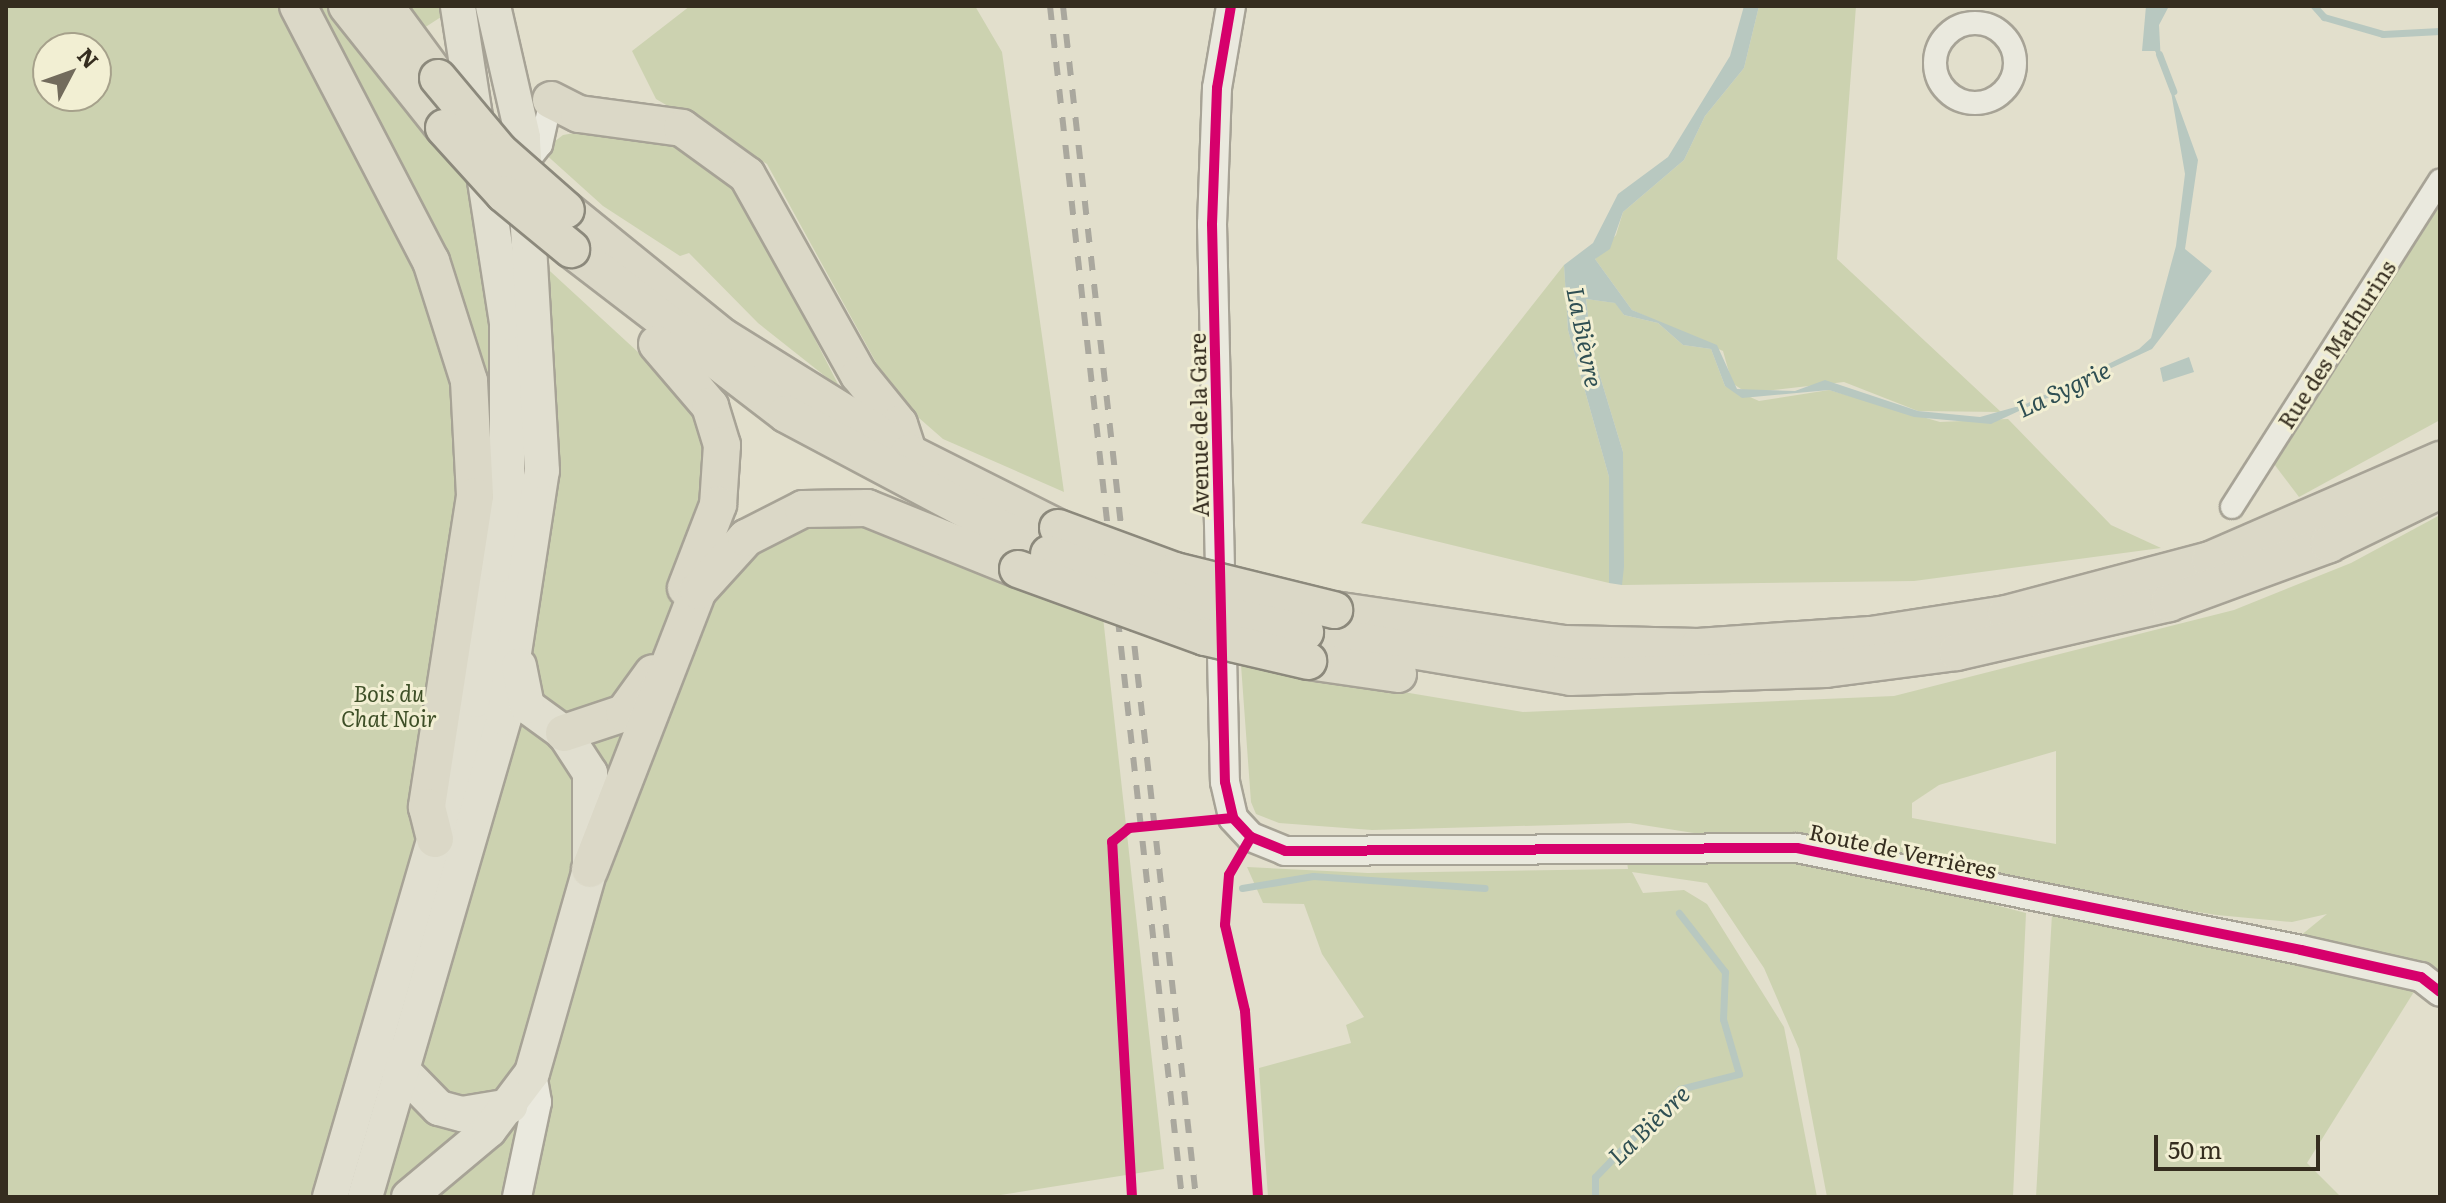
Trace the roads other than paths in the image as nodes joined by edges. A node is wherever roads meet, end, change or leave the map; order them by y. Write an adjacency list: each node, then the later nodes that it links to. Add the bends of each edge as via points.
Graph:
1 (298, 6): 19 (highway, via 431,261 469,381 475,496 427,807)
2 (347, 6): 10 (highway, bridge, via 504,194)
3 (385, 6): 11 (highway, bridge, via 499,151 566,210 723,337)
4 (458, 6): 19 (main road, via 502,262 508,453 475,700)
5 (1231, 6): 18 (street, Avenue de la Gare, via 1217,88 1212,224 1225,782 1233,818)
6 (495, 11): 7 (main road); 8 (main road)
7 (551, 100): 8 (street, via 541,145); 11 (highway, via 579,114 682,128 747,175 859,375 899,424)
8 (526, 164): 16 (main road, via 542,471)
9 (2440, 181): 14 (street, Rue des Mathurins)
10 (640, 308): 15 (highway, via 786,414); 17 (highway, via 646,334 710,406 722,445 723,484 646,691 605,724)
11 (909, 453): 15 (highway)
12 (2440, 460): 15 (highway, bridge, via 2210,560 2006,614 1871,635 1698,647 1565,644 1334,610 1175,571)
13 (2440, 490): 15 (highway, bridge, via 2329,544 2169,603 1957,652 1826,669 1600,676 1459,662 1427,678 1307,647 1205,637)
14 (2232, 507)
15 (1042, 550): 20 (highway, via 867,508 803,509 746,538 698,591)
16 (516, 658): 17 (main road, via 527,706); 23 (main road)
17 (564, 733): 20 (main road, via 582,755 595,792)
18 (1251, 837): 21 (street, Route de Verrières, via 1285,851 1797,848 2301,950 2421,977)
19 (435, 839): 22 (main road)
20 (590, 869): 24 (main road)
21 (2440, 992)
22 (375, 1041): 23 (main road); 26 (main road)
23 (401, 1071): 25 (main road, via 439,1108 462,1114); 27 (main road)
24 (532, 1073): 25 (main road); 29 (street, via 537,1102)
25 (510, 1106): 28 (main road)
26 (330, 1197)
27 (365, 1197)
28 (409, 1197)
29 (517, 1197)

